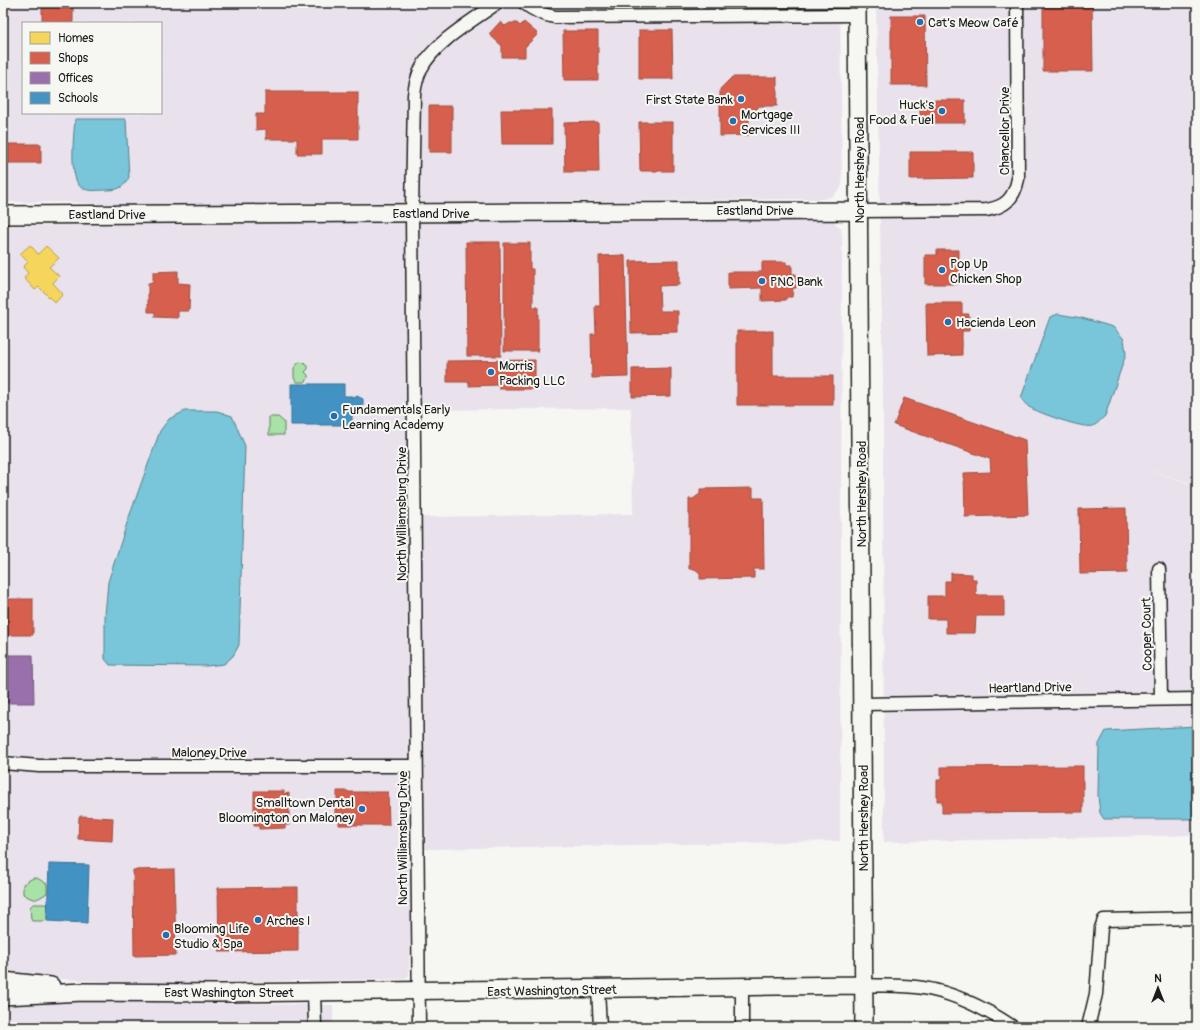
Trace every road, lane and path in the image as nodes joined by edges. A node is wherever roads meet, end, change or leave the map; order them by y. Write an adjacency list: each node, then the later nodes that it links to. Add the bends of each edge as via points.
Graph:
1 (497, 3): 6 (street, North Williamsburg Drive, via 444,41 433,52 419,74 414,95)
2 (524, 3): 4 (street, via 538,12 555,17)
3 (1017, 3): 5 (street, Chancellor Drive, via 1018,179 1011,198 1004,204 986,210)
4 (857, 9): 5 (main road, North Hershey Road)
5 (859, 211): 6 (main road, Eastland Drive); 11 (main road, North Hershey Road)
6 (412, 213): 7 (main road, Eastland Drive); 13 (street, North Williamsburg Drive)
7 (3, 214)
8 (1159, 569): 9 (street, Cooper Court)
9 (1161, 699): 10 (street, Heartland Drive); 11 (street, Heartland Drive)
10 (1197, 699)
11 (863, 704): 16 (main road, North Hershey Road)
12 (3, 763): 13 (street, Maloney Drive, via 39,766)
13 (416, 766): 19 (street, North Williamsburg Drive)
14 (1197, 918): 29 (street, via 1104,920 1101,928 1094,1006)
15 (3, 981): 20 (main road, East Washington Street)
16 (864, 985): 17 (main road, East Washington Street); 27 (main road, North Hershey Road); 28 (street, East Washington Street, via 909,986 945,993 978,1006)
17 (742, 987): 18 (main road, East Washington Street); 26 (street)
18 (598, 989): 19 (main road, East Washington Street); 25 (street)
19 (418, 990): 21 (main road, East Washington Street); 24 (street, North Williamsburg Drive)
20 (83, 992): 21 (main road, East Washington Street); 22 (main road, East Washington Street)
21 (314, 992): 23 (street)
22 (3, 996)
23 (315, 1027)
24 (419, 1027)
25 (600, 1027)
26 (742, 1027)
27 (864, 1027)
28 (1013, 1027)
29 (1088, 1027)

